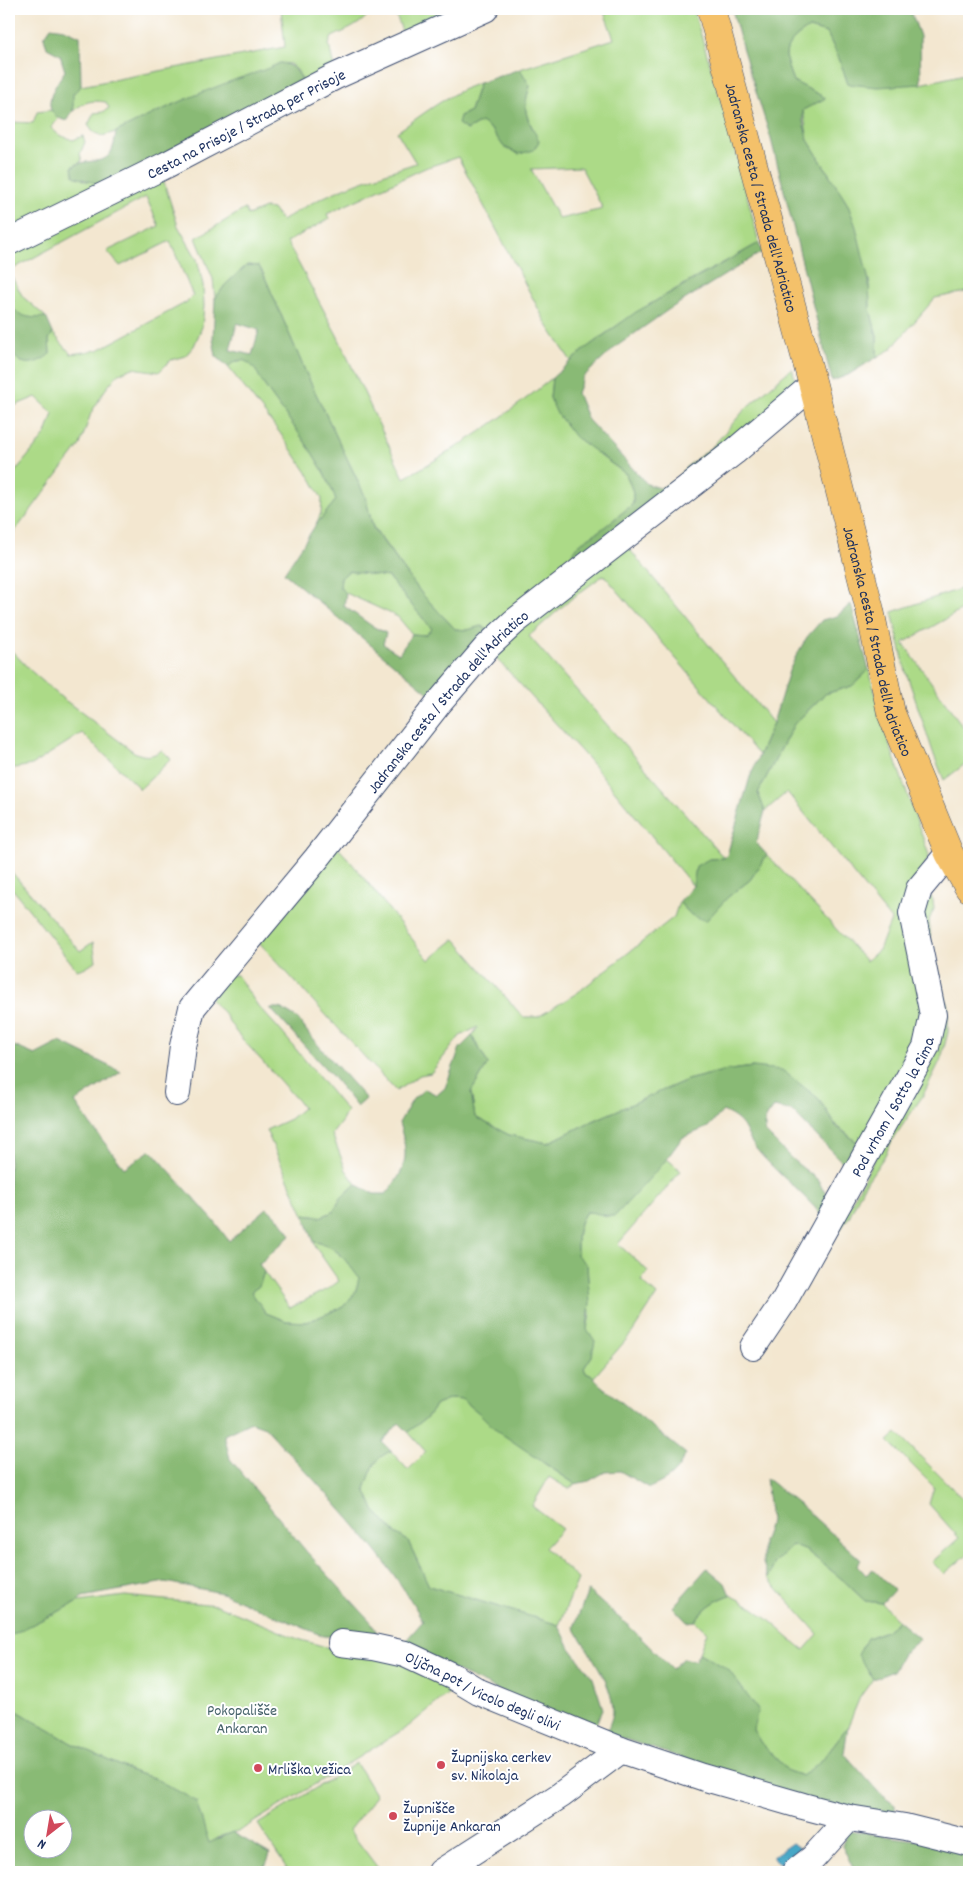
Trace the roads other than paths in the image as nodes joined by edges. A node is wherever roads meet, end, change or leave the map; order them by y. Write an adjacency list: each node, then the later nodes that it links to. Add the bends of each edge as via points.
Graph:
1 (485, 9): 3 (street, Cesta na Prisoje / Strada per Prisoje, via 334,77)
2 (711, 9): 4 (main road, Jadranska cesta / Strada dell'Adriatico)
3 (9, 242)
4 (814, 385): 5 (main road, Jadranska cesta / Strada dell'Adriatico, via 870,610 891,713); 7 (street, Jadranska cesta / Strada dell'Adriatico, via 734,452 514,622 487,647 192,1008)
5 (949, 853): 6 (main road, Jadranska cesta / Strada dell'Adriatico); 8 (street, Pod vrhom / Sotto la Cima, via 919,889 912,913 932,1015 926,1047 784,1301)
6 (969, 888)
7 (177, 1093)
8 (753, 1347)
9 (341, 1643): 10 (street, Oljčna pot / Vicolo degli olivi, via 406,1654 478,1692)
10 (621, 1750): 11 (street, Oljčna pot / Vicolo degli olivi); 13 (street, via 562,1794)
11 (848, 1818): 12 (street, Oljčna pot / Vicolo degli olivi, via 905,1827); 14 (street, via 813,1858)
12 (969, 1843)
13 (441, 1872)
14 (795, 1872)

